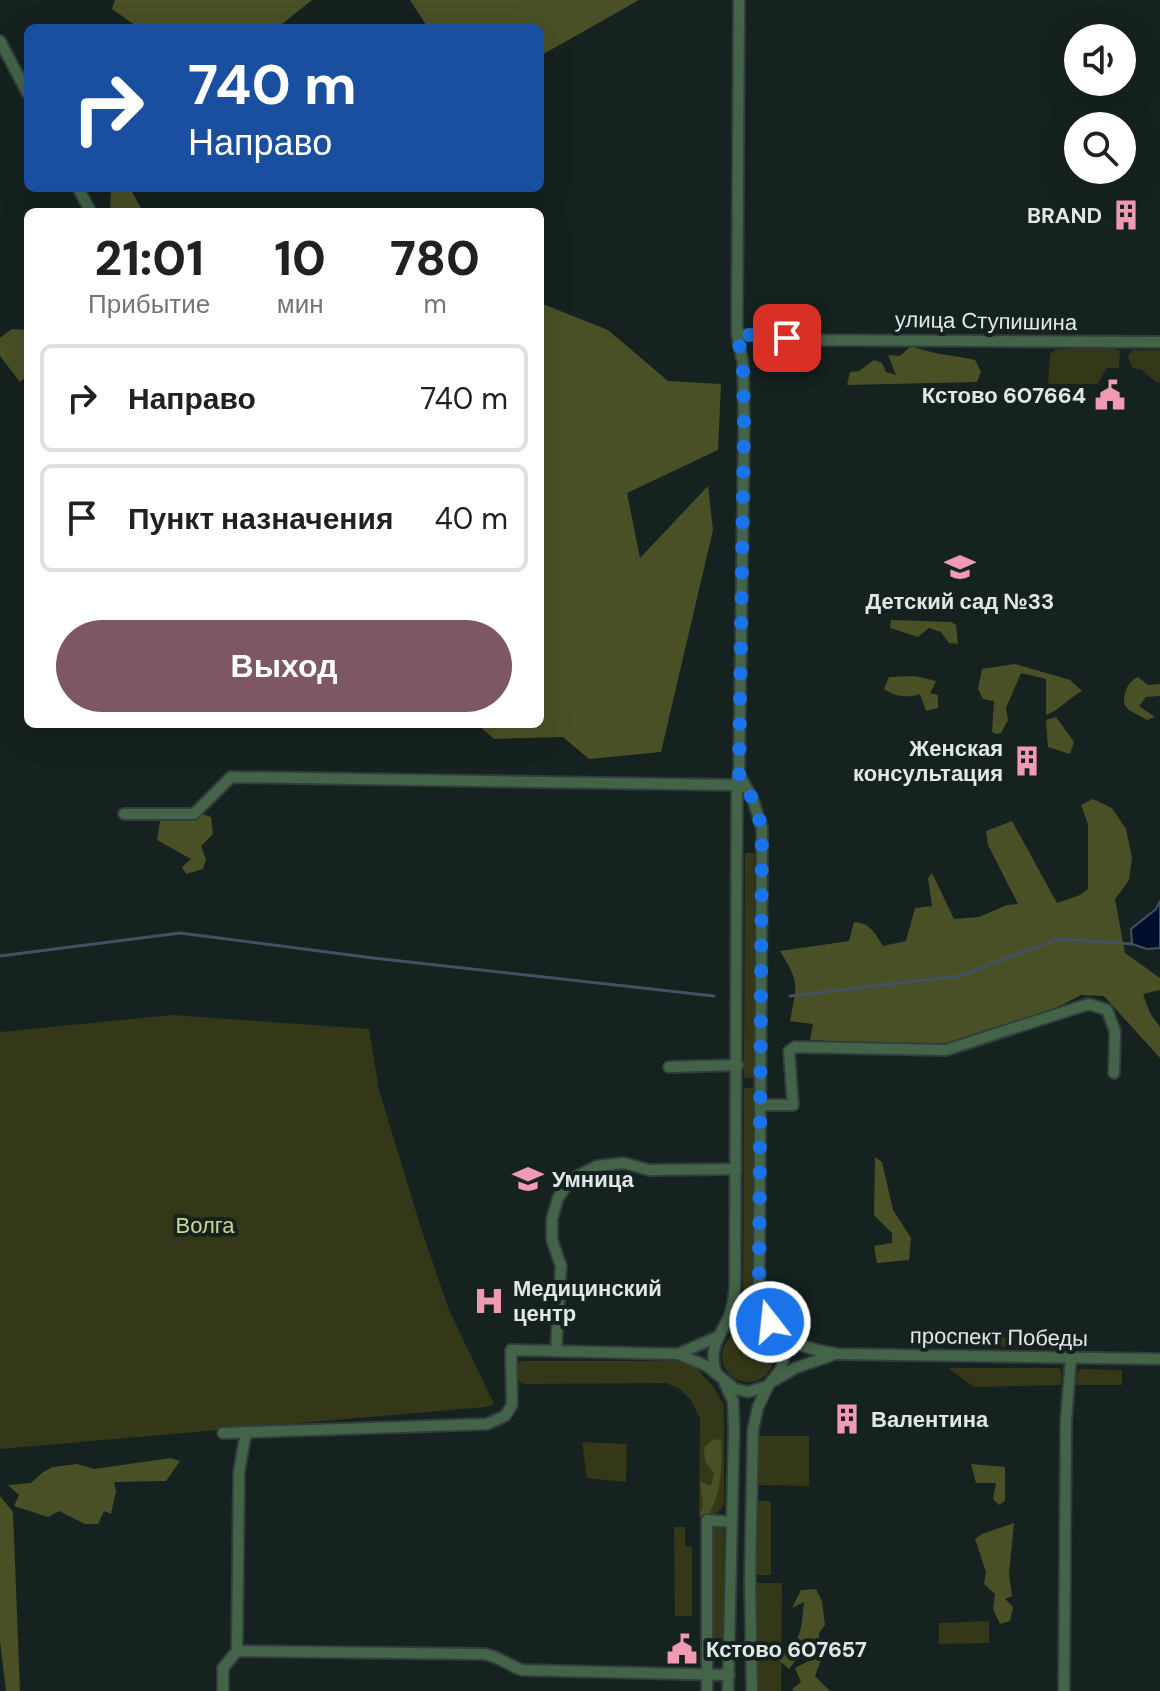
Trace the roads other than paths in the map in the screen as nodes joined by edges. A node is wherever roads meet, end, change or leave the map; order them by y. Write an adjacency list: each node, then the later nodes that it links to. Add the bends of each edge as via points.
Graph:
1 (739, 0): 4 (street)
2 (0, 41): 3 (street)
3 (24, 86)
4 (737, 334): 5 (street, улица Ступишина, via 812,340); 6 (street, via 744,427)
5 (1160, 342)
6 (737, 779): 7 (street, via 231,777 194,814); 8 (street, via 753,800); 9 (street)
7 (124, 814)
8 (762, 828): 9 (street); 13 (street)
9 (737, 831): 10 (street)
10 (738, 1065): 11 (street); 14 (street)
11 (669, 1067)
12 (1114, 1073): 13 (street, via 1115,1031 1107,1010 1089,1004 946,1050 795,1047 789,1051 793,1105)
13 (760, 1105): 15 (street, via 759,1288)
14 (736, 1169): 16 (street, via 735,1287); 19 (street, via 649,1170 624,1163 597,1166 570,1180 552,1219 561,1266)
15 (770, 1322): 16 (street, via 742,1319); 17 (street)
16 (726, 1324): 18 (street)
17 (780, 1333): 21 (street, via 812,1350); 25 (street, via 784,1356)
18 (717, 1337): 20 (street); 24 (street, via 712,1361)
19 (556, 1350): 20 (street); 28 (street, via 511,1350 512,1405 505,1416 487,1424)
20 (678, 1354): 24 (street)
21 (838, 1354): 22 (street, проспект Победы); 25 (street, via 795,1368)
22 (1071, 1357): 23 (street, проспект Победы); 38 (street)
23 (1160, 1359)
24 (720, 1378): 25 (street, via 748,1392); 26 (street, via 733,1401)
25 (770, 1384): 27 (street)
26 (734, 1429): 27 (street); 30 (street)
27 (753, 1430): 37 (street)
28 (246, 1432): 29 (street); 31 (street, via 239,1472)
29 (223, 1433)
30 (732, 1522): 32 (street, via 707,1520); 33 (street)
31 (237, 1651): 32 (street, via 484,1654 522,1670); 34 (street, via 223,1668)
32 (707, 1674): 33 (street); 35 (street)
33 (729, 1675): 36 (street)
34 (223, 1691)
35 (707, 1691)
36 (728, 1691)
37 (752, 1691)
38 (1064, 1691)

